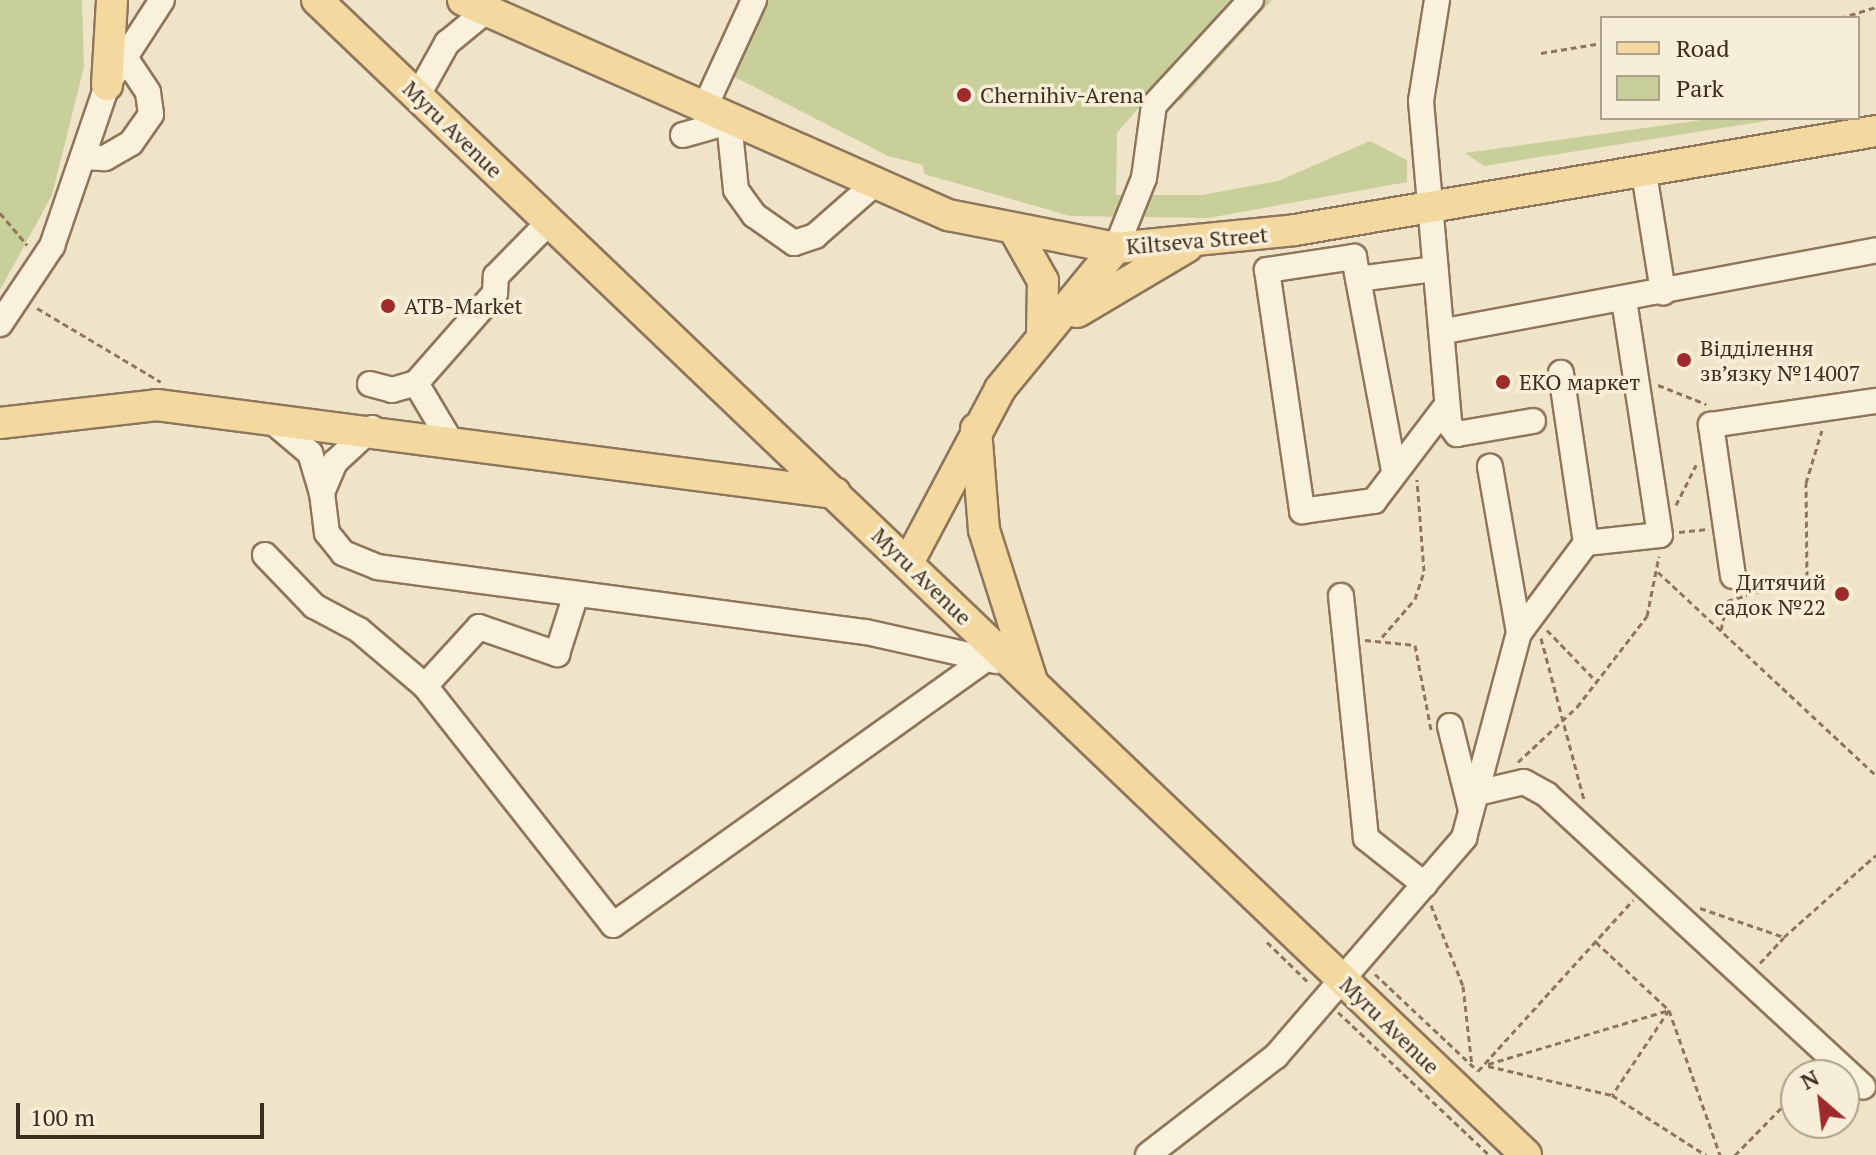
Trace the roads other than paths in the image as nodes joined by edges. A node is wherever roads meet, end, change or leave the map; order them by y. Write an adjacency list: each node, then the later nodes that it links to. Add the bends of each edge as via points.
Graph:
1 (112, 0): 9 (main road)
2 (162, 0): 8 (street)
3 (317, 0): 10 (main road, Myru Avenue)
4 (754, 0): 11 (street)
5 (1251, 0): 21 (street, via 1154,105 1144,178)
6 (1437, 0): 17 (street, via 1421,101)
7 (475, 5): 10 (street); 11 (main road, Kiltseva Street)
8 (124, 56): 9 (street); 14 (street, via 148,92 151,114 131,143 105,158)
9 (107, 85): 14 (street)
10 (418, 95): 18 (main road, Myru Avenue)
11 (716, 117): 13 (street); 16 (main road, Kiltseva Street); 16 (street, via 736,190 754,215 794,243 815,236)
12 (1876, 131): 15 (main road, Kiltseva Street)
13 (683, 135)
14 (83, 157): 27 (street, via 52,246)
15 (1644, 173): 17 (main road, Kiltseva Street); 25 (street)
16 (873, 185): 19 (main road, Kiltseva Street)
17 (1425, 205): 20 (main road, Kiltseva Street); 23 (street)
18 (550, 221): 32 (street, via 496,276 495,293); 45 (main road, Myru Avenue)
19 (1016, 233): 21 (main road, Kiltseva Street); 29 (main road, via 1043,281)
20 (1193, 244): 21 (main road, Kiltseva Street); 29 (main road)
21 (1116, 248): 29 (main road)
22 (1876, 250): 25 (street)
23 (1435, 269): 24 (street); 28 (street)
24 (1358, 279): 43 (street); 43 (street, via 1354,257 1267,270 1302,511 1374,501)
25 (1663, 292): 26 (street)
26 (1624, 299): 28 (street); 46 (street, via 1660,535)
27 (0, 324)
28 (1445, 331): 34 (street)
29 (1042, 335): 38 (main road)
30 (1561, 373): 46 (street)
31 (370, 384): 32 (street)
32 (420, 393): 40 (street); 41 (street)
33 (1876, 401): 49 (street, via 1711,425)
34 (1446, 406): 36 (street, via 1457,434); 43 (street)
35 (263, 416): 37 (main road, via 157,405); 39 (main road); 44 (street, via 310,453)
36 (1533, 421)
37 (0, 423)
38 (976, 427): 48 (main road); 54 (main road, via 984,530)
39 (372, 428): 40 (main road); 44 (street, via 335,462)
40 (414, 433): 41 (main road)
41 (448, 437): 45 (main road)
42 (1490, 467): 52 (street)
43 (1405, 473)
44 (322, 493): 50 (street, via 327,533 343,553 377,567)
45 (835, 493): 48 (main road, Myru Avenue)
46 (1586, 543): 52 (street)
47 (265, 555): 55 (street, via 314,606 359,630)
48 (908, 563): 54 (main road, Myru Avenue)
49 (1733, 576)
50 (576, 594): 53 (street, via 866,632); 55 (street, via 557,654 479,627)
51 (1341, 596): 58 (street, via 1366,838)
52 (1519, 633): 57 (street)
53 (989, 657): 54 (street); 55 (street, via 613,925)
54 (1033, 684): 59 (main road, Myru Avenue)
55 (425, 686)
56 (1450, 726): 57 (street)
57 (1474, 802): 58 (street, via 1464,838); 60 (street, via 1524,782 1547,795)
58 (1425, 885): 59 (street)
59 (1345, 982): 61 (street, via 1276,1056); 62 (main road, Myru Avenue)
60 (1863, 1087)
61 (1148, 1155)
62 (1526, 1155)

